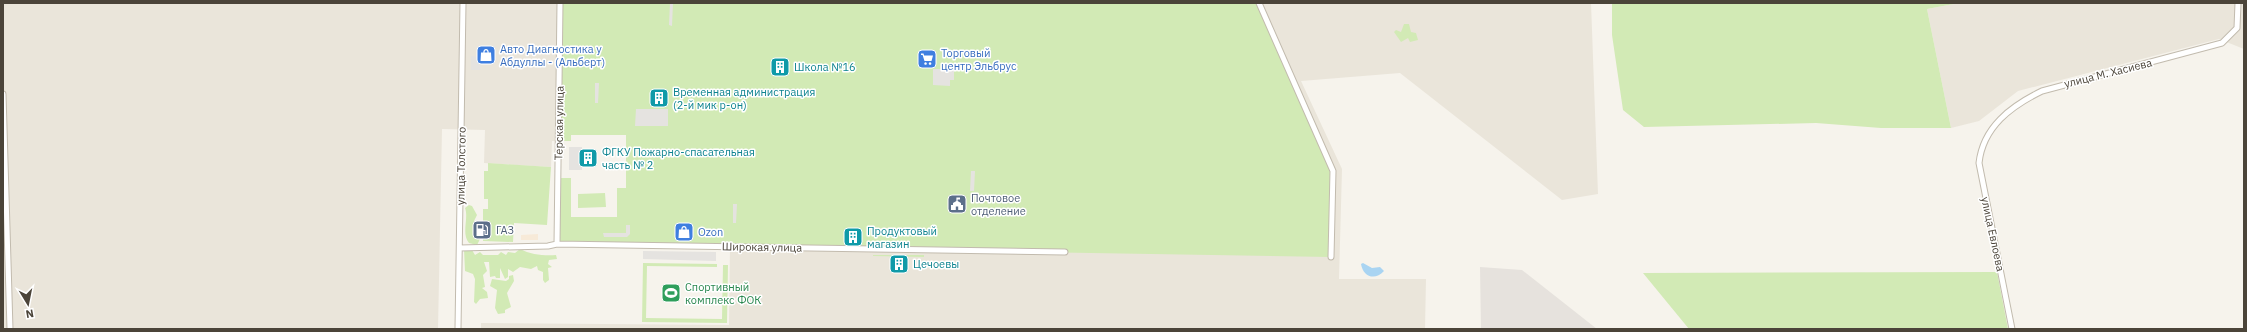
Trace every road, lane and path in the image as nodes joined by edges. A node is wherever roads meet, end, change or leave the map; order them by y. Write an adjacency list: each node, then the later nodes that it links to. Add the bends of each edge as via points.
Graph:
1 (463, 3): 8 (street, улица Толстого)
2 (560, 3): 7 (street, Терская улица)
3 (1259, 3): 10 (street, via 1333,171)
4 (2238, 3): 6 (street, улица М. Хасиева, via 2238,22 2227,40 2042,91 2007,113)
5 (3, 94): 11 (street)
6 (1985, 139): 13 (street, улица Евлоева, via 1980,150 1979,163)
7 (557, 244): 8 (street, Широкая улица); 9 (street, Широкая улица)
8 (460, 248): 12 (street, улица Толстого)
9 (1065, 252)
10 (1331, 257)
11 (10, 329)
12 (458, 329)
13 (2012, 329)

